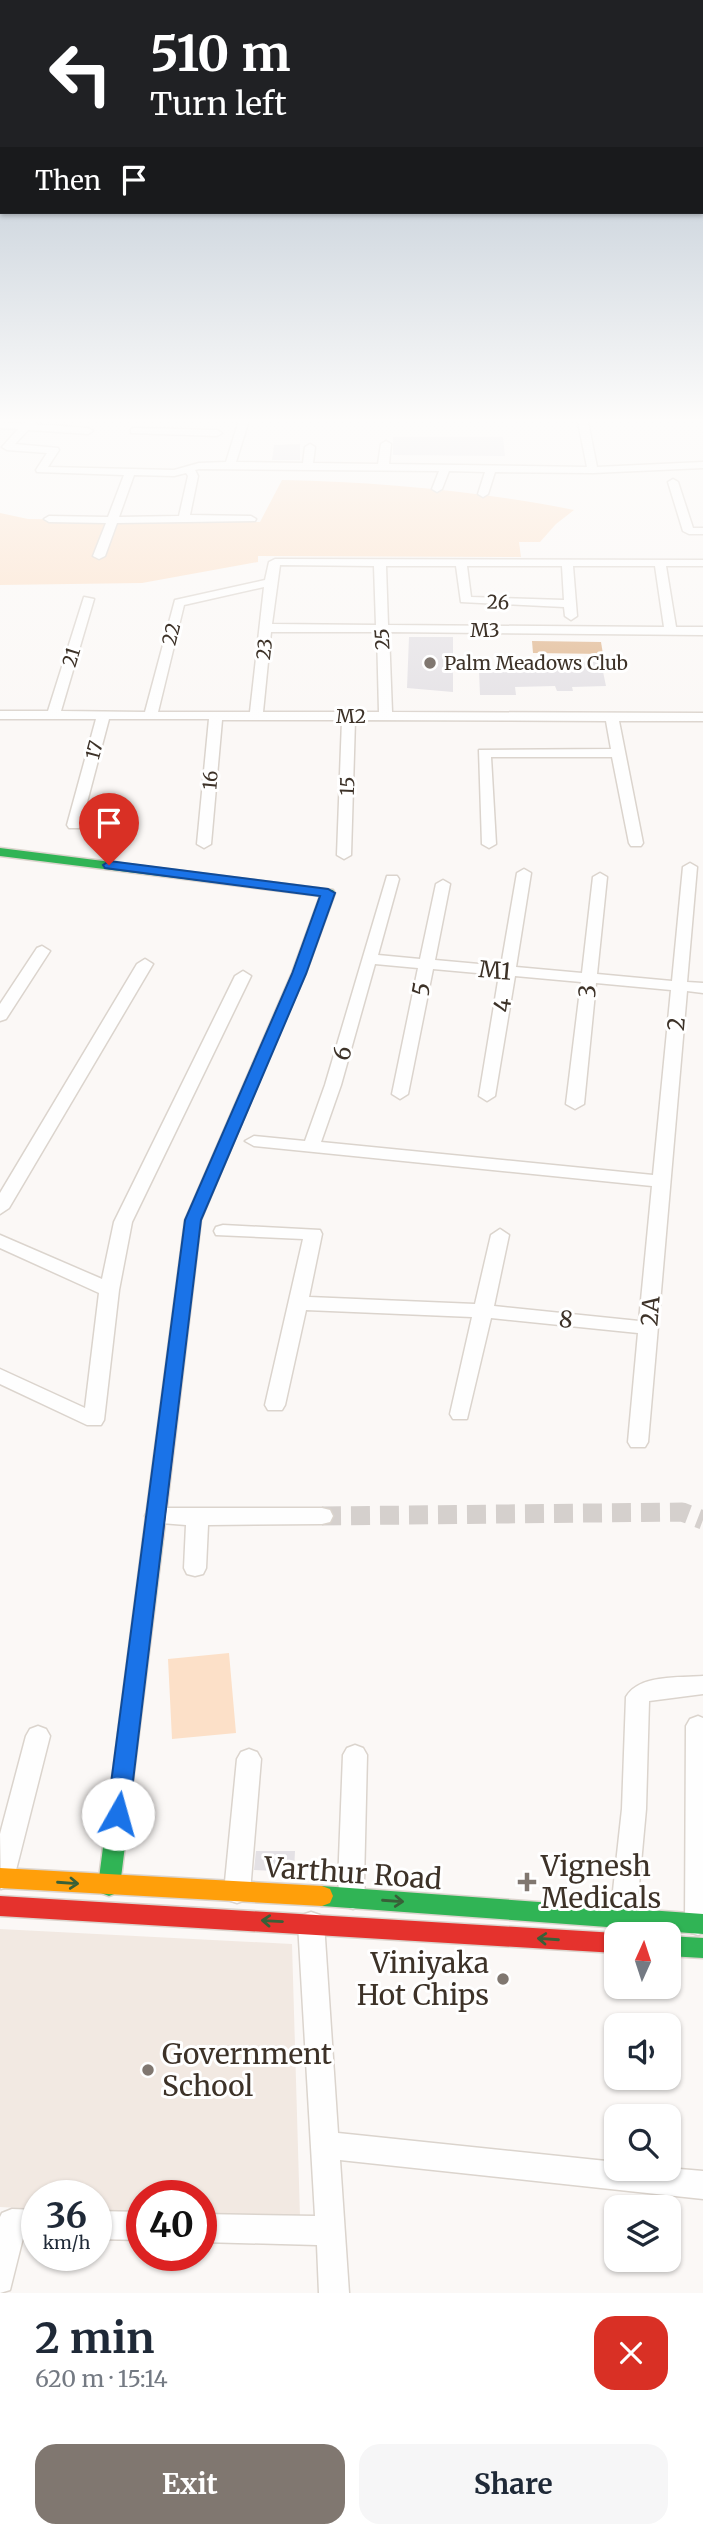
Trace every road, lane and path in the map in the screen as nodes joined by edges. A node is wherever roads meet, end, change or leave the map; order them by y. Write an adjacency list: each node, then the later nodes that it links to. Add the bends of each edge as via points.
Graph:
1 (111, 524): 4 (street)
2 (687, 524): 3 (street, via 689,531)
3 (703, 531)
4 (99, 556)
5 (380, 562): 6 (street); 10 (street, via 275,562); 14 (street, 25)
6 (461, 562): 7 (street); 12 (street, 26, via 465,600)
7 (568, 563): 8 (street); 12 (street)
8 (660, 563): 9 (street); 16 (street)
9 (703, 563)
10 (270, 582): 13 (street, 23); 21 (street, 22, via 179,603)
11 (88, 598): 19 (street, 21)
12 (570, 604): 15 (street)
13 (267, 628): 14 (street, M3); 23 (street, 23)
14 (381, 630): 15 (street, M3); 25 (street, 25)
15 (572, 630): 16 (street, M3)
16 (671, 631): 17 (street, M3)
17 (703, 631)
18 (0, 715): 19 (street, M2)
19 (53, 715): 20 (street, M2)
20 (104, 715): 21 (street, M2); 29 (street, 17)
21 (151, 715): 22 (street, M2)
22 (216, 716): 23 (street, M2); 31 (street, 16)
23 (256, 716): 24 (street, M2)
24 (349, 716): 25 (street, M2); 34 (street, 15)
25 (386, 716): 26 (street, M2)
26 (612, 717): 27 (street, M2); 28 (street)
27 (703, 718)
28 (618, 753): 30 (street); 32 (street, via 484,753)
29 (74, 825)
30 (636, 843)
31 (204, 844)
32 (489, 844)
33 (0, 852): 68 (street, via 328,893 299,974 193,1220)
34 (344, 855)
35 (690, 867): 47 (street, 2)
36 (524, 873): 44 (street, 4)
37 (600, 877): 46 (street, 3)
38 (392, 879): 41 (street)
39 (443, 884): 43 (street, 5)
40 (42, 951): 49 (street)
41 (369, 959): 43 (street, M1); 54 (street, 6)
42 (145, 964): 56 (street)
43 (426, 964): 44 (street, M1); 50 (street, 5)
44 (508, 972): 46 (street, M1); 51 (street, 4)
45 (243, 976): 60 (street, via 123,1222)
46 (589, 978): 47 (street, M1); 52 (street, 3)
47 (679, 986): 48 (street, M1); 55 (street, 2)
48 (703, 988)
49 (0, 1016)
50 (400, 1094)
51 (487, 1096)
52 (575, 1104)
53 (254, 1141): 54 (street)
54 (311, 1147): 55 (street)
55 (662, 1181): 63 (street, 2A)
56 (0, 1208)
57 (223, 1231): 61 (street, via 313,1234)
58 (500, 1236): 62 (street)
59 (0, 1241): 60 (street)
60 (109, 1290): 64 (street, via 94,1420)
61 (299, 1303): 62 (street, 8); 65 (street)
62 (484, 1311): 63 (street, 8); 66 (street)
63 (648, 1328): 67 (street, 2A)
64 (0, 1376)
65 (275, 1405)
66 (460, 1414)
67 (638, 1442)
68 (156, 1516): 70 (street); 78 (street)
69 (322, 1516): 70 (street)
70 (194, 1517): 71 (street, via 198,1528)
71 (195, 1569)
72 (703, 1685): 83 (street, via 649,1690 638,1697 634,1809)
73 (698, 1726): 85 (street)
74 (38, 1736): 77 (street)
75 (355, 1755): 81 (street)
76 (249, 1759): 79 (street)
77 (1, 1878): 78 (street, Varthur Road, one-way to 78)
78 (109, 1886): 79 (street, Varthur Road)
79 (237, 1892): 80 (street, Varthur Road)
80 (313, 1895): 81 (street, Varthur Road); 84 (street)
81 (353, 1898): 83 (street, Varthur Road, one-way to 83)
82 (0, 1906): 84 (street, one-way to 82)
83 (623, 1918): 85 (street, Varthur Road)
84 (311, 1923): 86 (street, one-way to 84); 89 (street)
85 (701, 1924)
86 (604, 1942)
87 (681, 1947): 88 (street)
88 (703, 1948)
89 (327, 2145): 90 (street); 93 (street)
90 (703, 2185)
91 (16, 2223): 94 (street)
92 (217, 2228): 93 (street)
93 (332, 2231): 95 (street)
94 (0, 2280)
95 (334, 2293)

